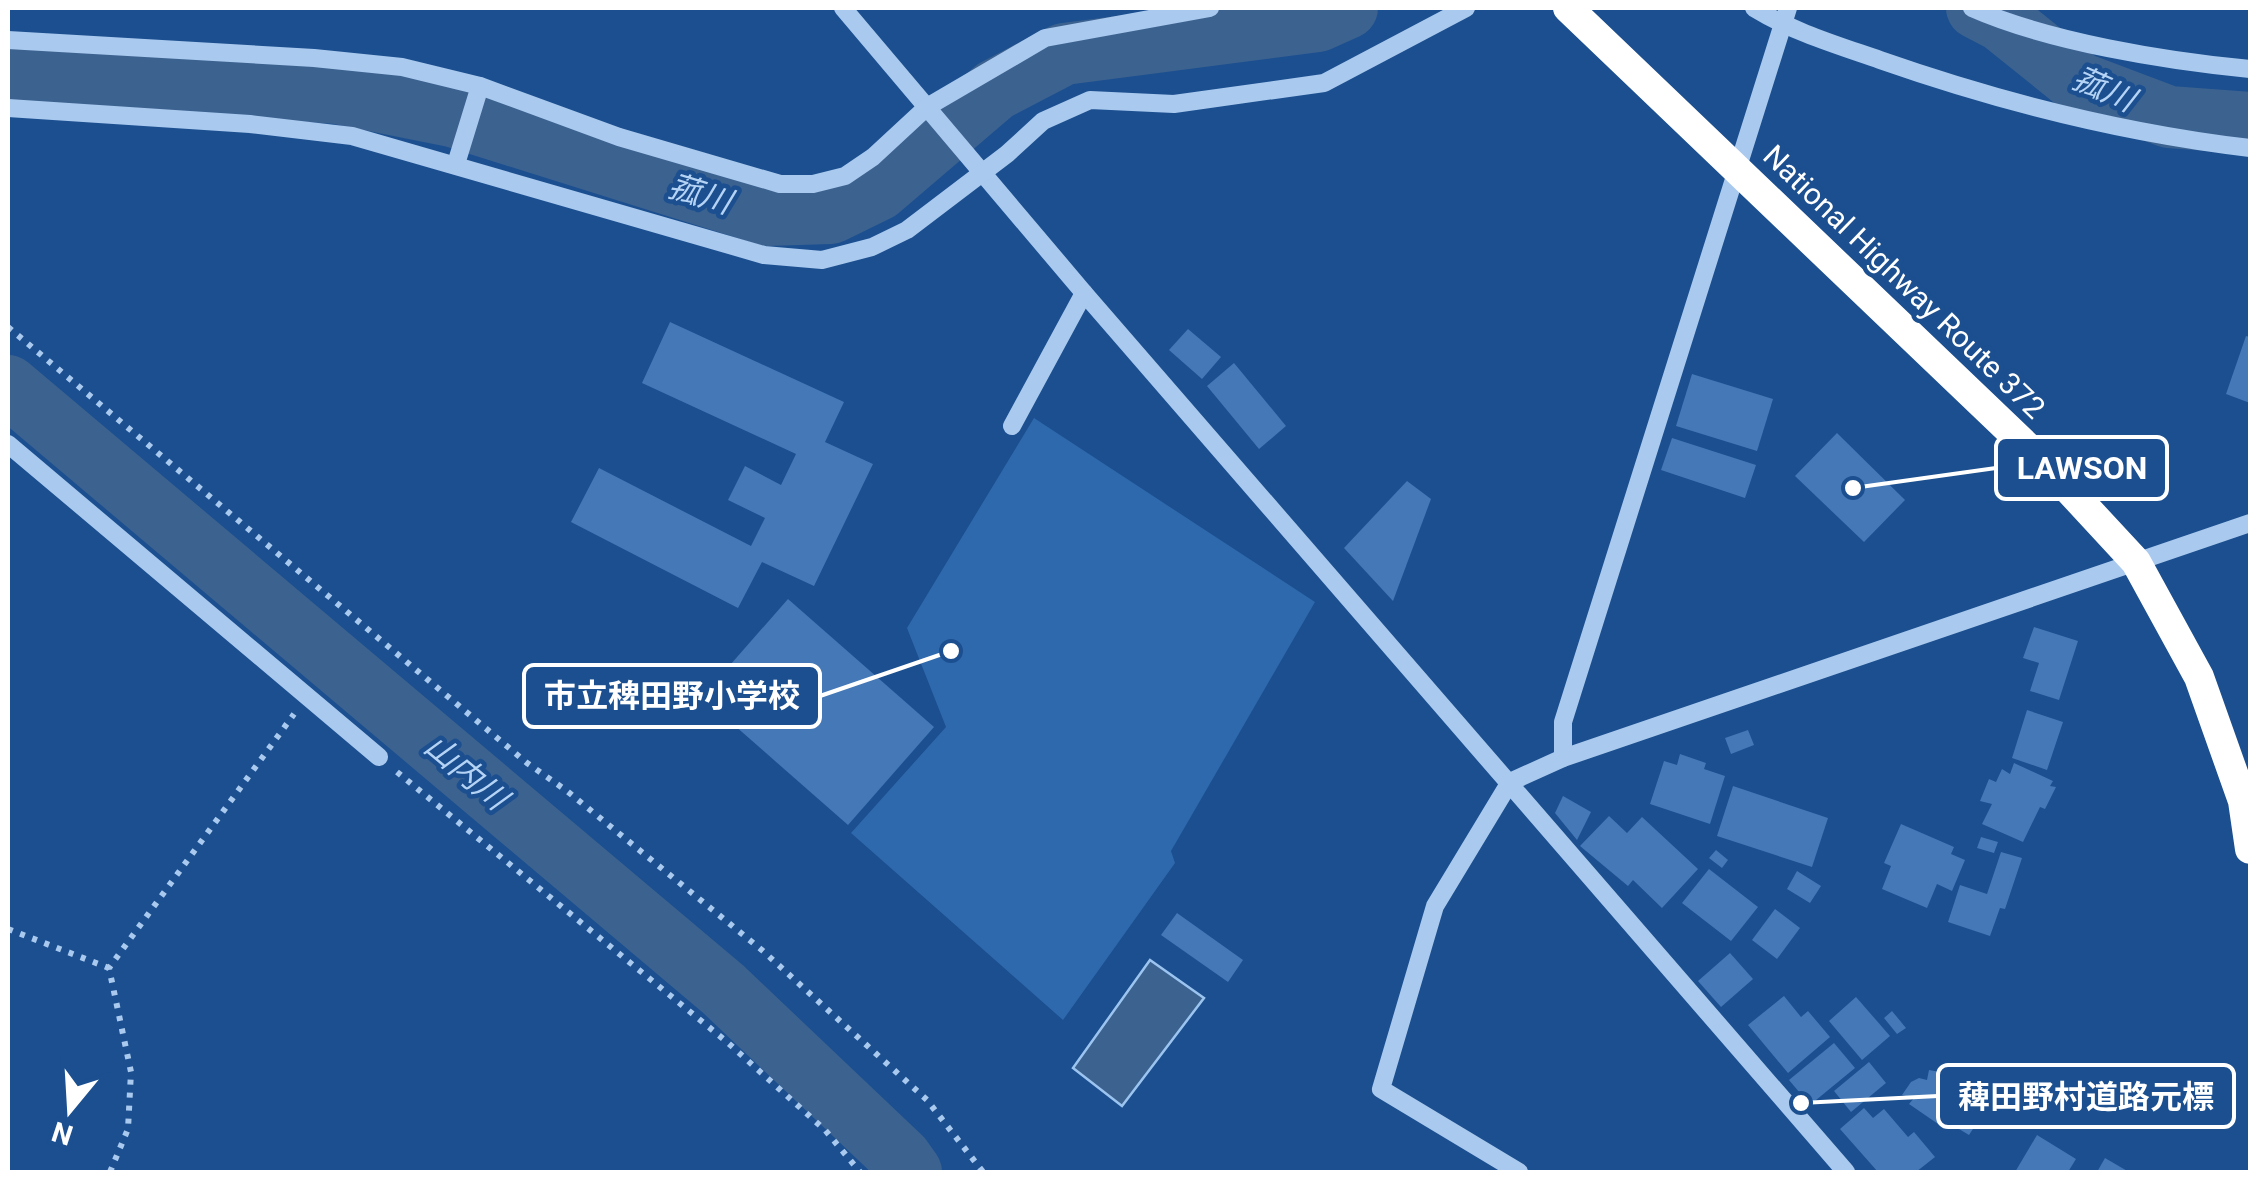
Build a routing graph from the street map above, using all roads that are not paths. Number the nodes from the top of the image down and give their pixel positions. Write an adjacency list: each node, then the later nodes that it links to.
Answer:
1 (843, 8): 12 (street)
2 (1210, 8): 12 (street)
3 (1466, 8): 15 (street)
4 (1568, 8): 16 (highway, National Highway Route 372)
5 (1754, 8): 7 (street)
6 (1972, 8): 9 (street)
7 (1785, 17): 13 (street); 16 (street)
8 (8, 40): 10 (street)
9 (2250, 69)
10 (480, 86): 12 (street); 14 (street)
11 (8, 108): 14 (street)
12 (929, 110): 15 (street)
13 (2250, 148)
14 (456, 164): 15 (street)
15 (975, 165): 17 (street)
16 (1736, 171): 21 (highway, National Highway Route 372); 23 (street)
17 (1084, 293): 18 (street); 24 (street)
18 (1012, 426)
19 (8, 444): 22 (street)
20 (2250, 523): 21 (street)
21 (2136, 562): 23 (street); 25 (highway, National Highway Route 372)
22 (378, 757)
23 (1563, 758): 24 (street)
24 (1510, 782): 26 (street); 27 (street)
25 (2250, 848)
26 (1519, 1172)
27 (1846, 1172)

